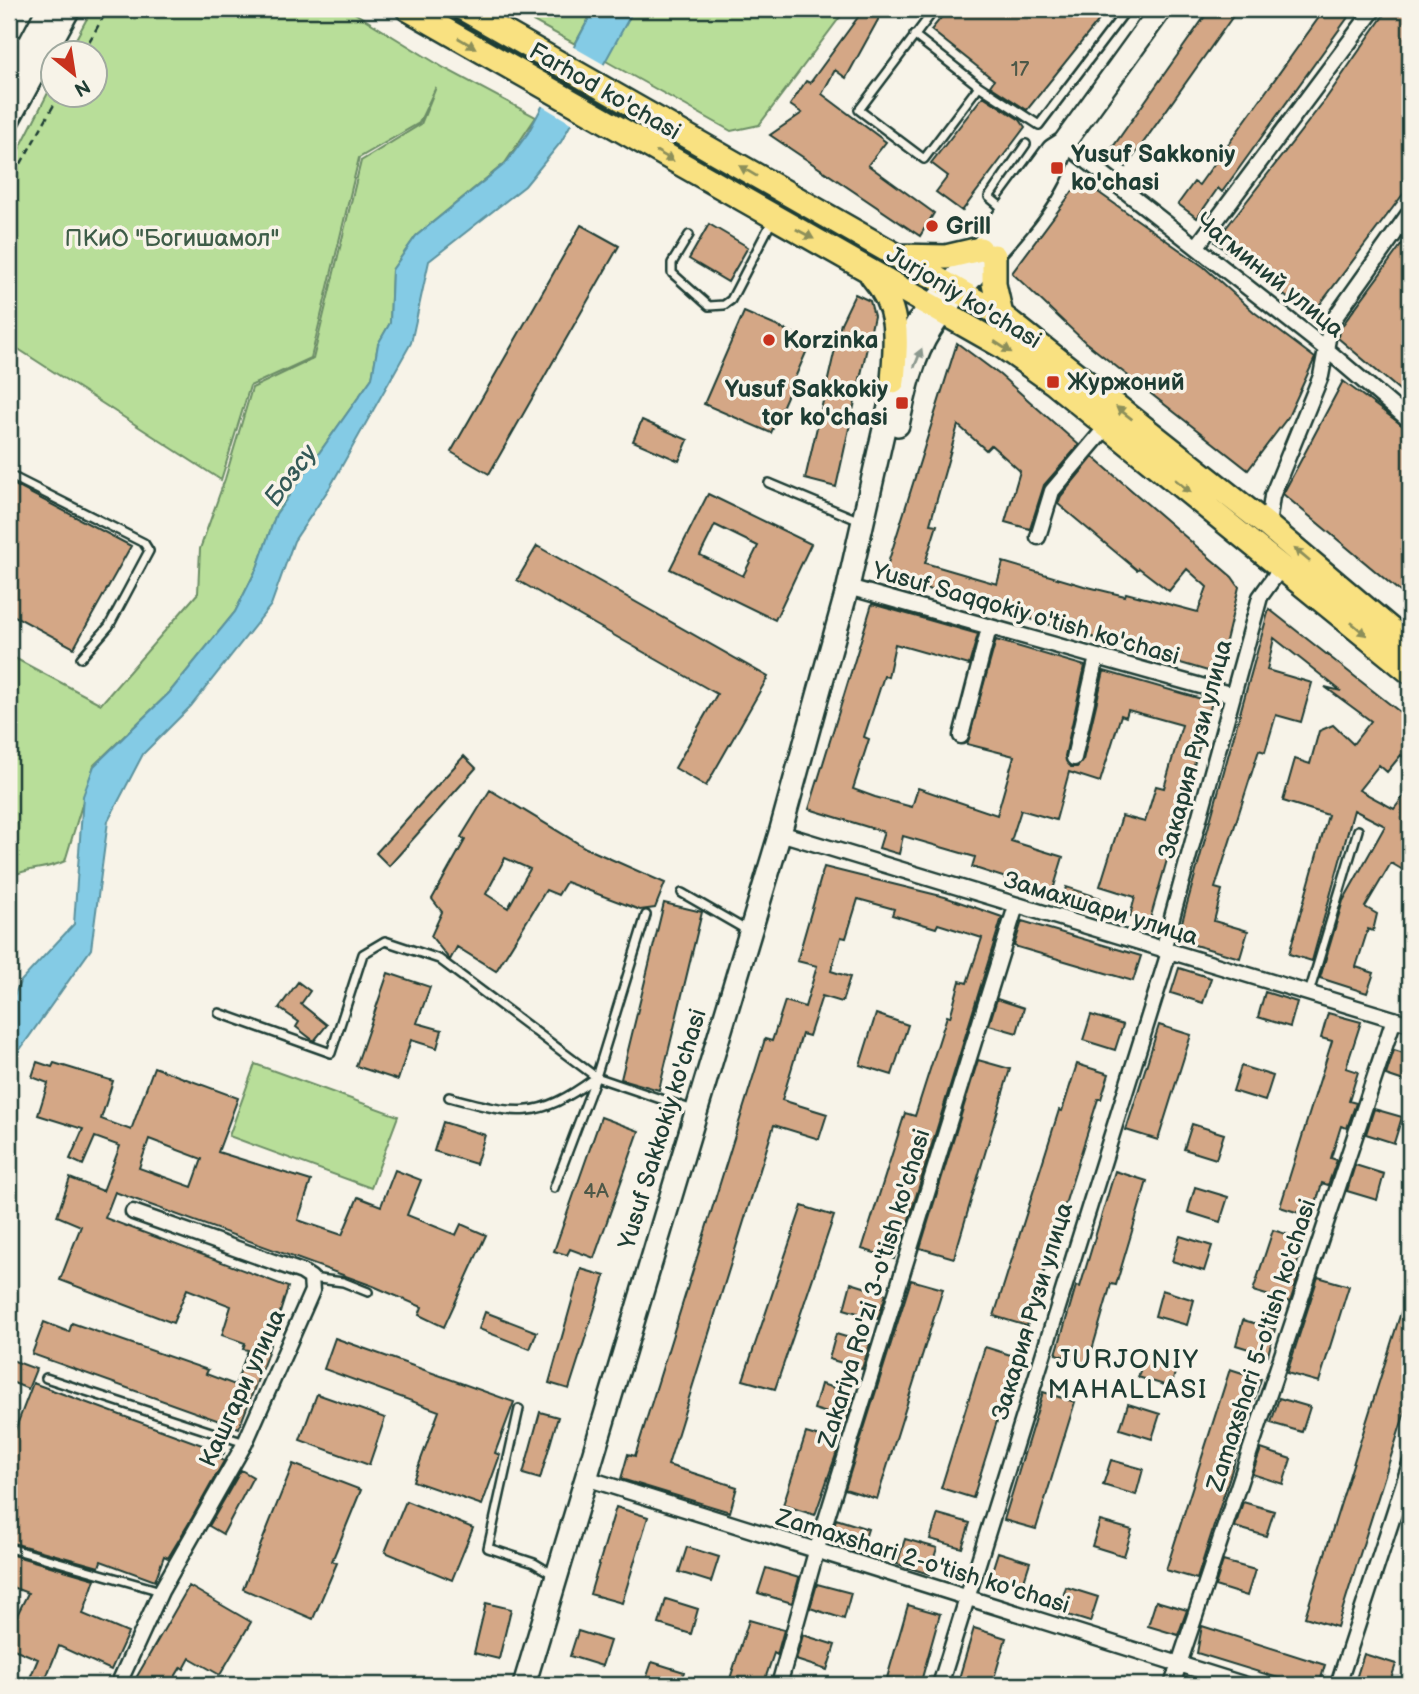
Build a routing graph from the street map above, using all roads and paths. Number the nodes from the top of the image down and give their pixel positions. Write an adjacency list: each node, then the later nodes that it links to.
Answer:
1 (19, 9): 11 (path)
2 (48, 9): 15 (main road)
3 (69, 9): 19 (main road)
4 (108, 9): 14 (path)
5 (408, 9): 22 (main road, Farhod ko'chasi, one-way to 22)
6 (464, 9): 30 (main road, Farhod ko'chasi, one-way to 6)
7 (935, 9): 12 (lane)
8 (1127, 9): 17 (lane)
9 (1161, 9): 20 (main road, Yusuf Sakkokiy ko'chasi)
10 (1374, 9): 28 (street)
11 (9, 28)
12 (914, 35): 17 (lane); 17 (lane)
13 (9, 36): 15 (lane)
14 (91, 38)
15 (29, 47): 16 (main road)
16 (9, 83)
17 (979, 86)
18 (52, 108): 23 (path)
19 (9, 119)
20 (1064, 143): 24 (main road, Yusuf Sakkokiy ko'chasi); 28 (street, Чагминий улица); 29 (main road, Yusuf Sakkokiy ko'chasi)
21 (1026, 144): 24 (lane)
22 (702, 177): 26 (main road, Jurjoniy ko'chasi)
23 (9, 185)
24 (1006, 212): 29 (main road, Yusuf Sakkokiy ko'chasi)
25 (1409, 217): 35 (street)
26 (775, 218): 27 (lane); 31 (main road, Jurjoniy ko'chasi, one-way to 31)
27 (689, 234)
28 (1197, 246): 35 (street, Чагминий улица)
29 (987, 253): 30 (main road); 32 (main road, Yusuf Sakkokiy ko'chasi); 34 (main road)
30 (892, 256): 32 (main road, Jurjoniy ko'chasi)
31 (865, 268): 33 (main road, Jurjoniy ko'chasi); 36 (main road)
32 (954, 290): 33 (main road, Yusuf Sakkokiy ko'chasi); 34 (main road, Jurjoniy ko'chasi)
33 (938, 309): 36 (main road, Yusuf Sakkokiy ko'chasi); 38 (main road, Jurjoniy ko'chasi, one-way to 38); 45 (main road, Yusuf Sakkokiy ko'chasi, one-way to 33)
34 (1001, 315): 42 (main road, Jurjoniy ko'chasi, one-way to 34)
35 (1326, 349): 37 (street, Чагминий улица); 42 (street)
36 (893, 381): 41 (main road, Yusuf Sakkokiy ko'chasi)
37 (1410, 421)
38 (1108, 425): 43 (street); 44 (main road, Jurjoniy ko'chasi, one-way to 44)
39 (9, 475): 49 (lane)
40 (769, 483): 41 (lane)
41 (864, 522): 45 (main road, Yusuf Sakkokiy ko'chasi)
42 (1268, 526): 47 (main road, Jurjoniy ko'chasi, one-way to 42)
43 (1038, 537)
44 (1283, 565): 50 (main road, Jurjoniy ko'chasi, one-way to 50); 51 (street, Закария Рузи улица)
45 (848, 587): 46 (street, Yusuf Saqqokiy o'tish ko'chasi); 55 (main road, Yusuf Sakkokiy ko'chasi)
46 (989, 628): 48 (street, Yusuf Saqqokiy o'tish ko'chasi); 52 (street)
47 (1410, 646)
48 (1097, 657): 51 (street, Yusuf Saqqokiy o'tish ko'chasi); 53 (street)
49 (81, 658)
50 (1410, 672)
51 (1233, 695): 60 (street, Закария Рузи улица)
52 (961, 736)
53 (1074, 758)
54 (1358, 830): 61 (lane)
55 (780, 833): 57 (street, Замахшари улица); 59 (main road, Yusuf Sakkokiy ko'chasi)
56 (682, 893): 59 (lane)
57 (1016, 906): 60 (street, Замахшари улица); 77 (street, Zakariya Ro'zi 3-o'tish ko'chasi)
58 (646, 915): 64 (lane)
59 (749, 931): 66 (main road, Yusuf Sakkokiy ko'chasi)
60 (1166, 951): 61 (street, Замахшари улица); 80 (street, Закария Рузи улица)
61 (1309, 993): 63 (street, Замахшари улица)
62 (219, 1013): 64 (lane)
63 (1405, 1021): 81 (street, Zamaxshari 5-o'tish ko'chasi)
64 (596, 1077): 65 (lane); 66 (lane); 67 (lane)
65 (449, 1097)
66 (694, 1111): 75 (main road, Yusuf Sakkokiy ko'chasi)
67 (554, 1188)
68 (132, 1212): 69 (street)
69 (311, 1278): 70 (lane); 73 (street, Кашгари улица)
70 (368, 1292)
71 (46, 1378): 73 (lane)
72 (519, 1409): 78 (lane)
73 (245, 1443): 79 (street, Кашгари улица)
74 (1410, 1464): 88 (street)
75 (586, 1478): 77 (street, Zamaxshari 2-o'tish ko'chasi); 78 (main road, Yusuf Sakkokiy ko'chasi)
76 (9, 1548): 79 (lane)
77 (816, 1552): 80 (street, Zamaxshari 2-o'tish ko'chasi); 84 (street, Zakariya Ro'zi 3-o'tish ko'chasi)
78 (558, 1577): 83 (main road, Yusuf Sakkokiy ko'chasi)
79 (161, 1591): 82 (street, Кашгари улица)
80 (966, 1598): 81 (street, Zamaxshari 2-o'tish ko'chasi); 85 (street, Закария Рузи улица)
81 (1178, 1664): 86 (street, Zamaxshari 5-o'tish ko'chasi); 87 (street, Zamaxshari 2-o'tish ko'chasi)
82 (117, 1685)
83 (524, 1685)
84 (779, 1685)
85 (940, 1685)
86 (1172, 1685)
87 (1247, 1685)
88 (1338, 1685)

